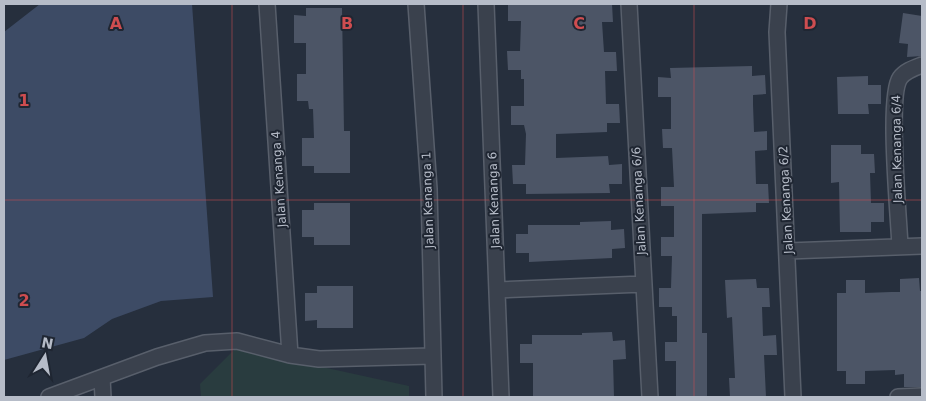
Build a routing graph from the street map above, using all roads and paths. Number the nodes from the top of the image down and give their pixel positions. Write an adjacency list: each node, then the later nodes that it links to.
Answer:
1 (267, 4): 12 (street, Jalan Kenanga 4)
2 (416, 4): 13 (street, Jalan Kenanga 1)
3 (486, 4): 11 (street, Jalan Kenanga 6)
4 (629, 4): 10 (street, Jalan Kenanga 6/6)
5 (779, 4): 9 (street, Jalan Kenanga 6/2)
6 (922, 65): 8 (street, Jalan Kenanga 6/4)
7 (922, 246): 8 (street)
8 (900, 247): 9 (street)
9 (788, 251): 21 (street, Jalan Kenanga 6/2)
10 (643, 284): 11 (street); 20 (street, Jalan Kenanga 6/6)
11 (497, 290): 19 (street, Jalan Kenanga 6)
12 (290, 355): 13 (street); 14 (street)
13 (432, 356): 18 (street, Jalan Kenanga 1)
14 (102, 378): 16 (street); 17 (street)
15 (922, 396): 22 (street)
16 (49, 397)
17 (103, 397)
18 (434, 397)
19 (501, 397)
20 (650, 397)
21 (794, 397)
22 (898, 397)

